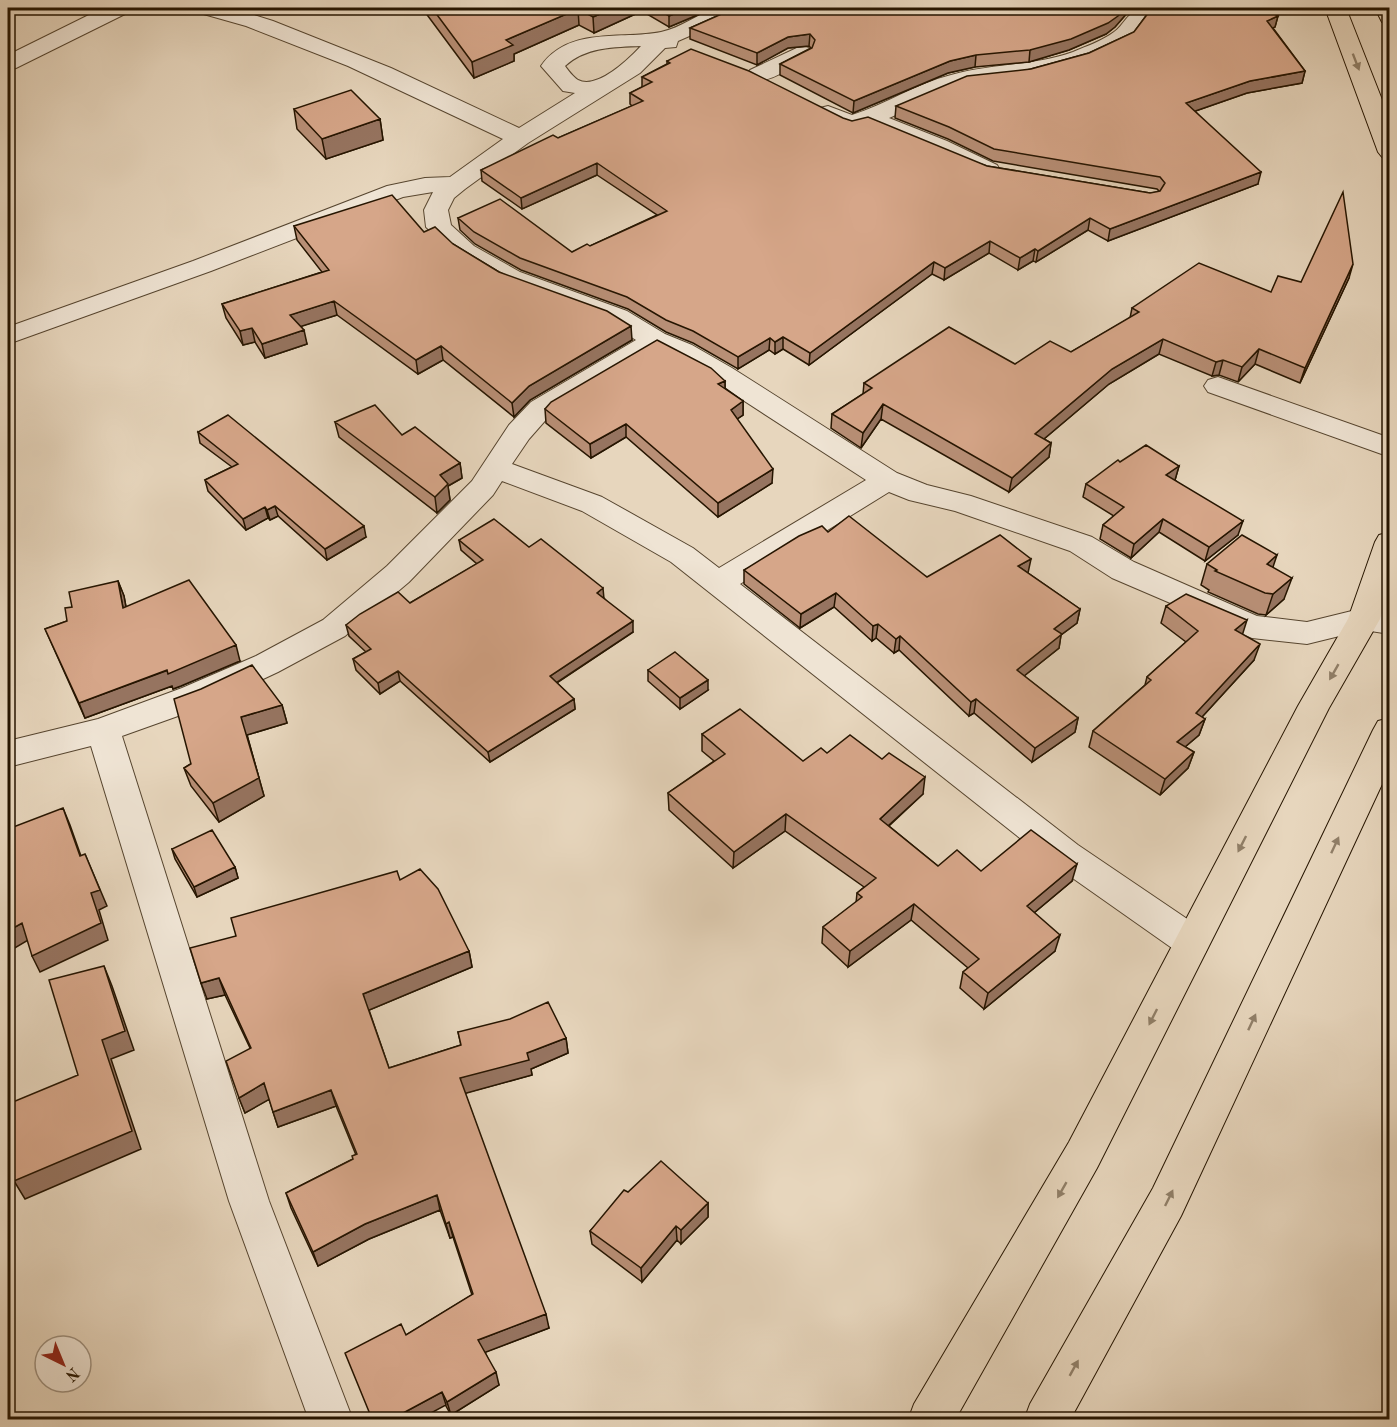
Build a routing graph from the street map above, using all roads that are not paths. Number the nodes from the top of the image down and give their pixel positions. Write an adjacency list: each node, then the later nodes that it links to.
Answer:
1 (119, 8): 11 (street)
2 (207, 8): 16 (street)
3 (734, 8): 8 (street)
4 (1335, 8): 17 (main road, one-way to 17)
5 (1384, 8): 6 (main road)
6 (1389, 17)
7 (1138, 18): 15 (street)
8 (661, 39): 9 (street); 13 (street); 13 (street)
9 (694, 51)
10 (801, 53): 12 (street)
11 (8, 63)
12 (779, 87)
13 (599, 90): 16 (street)
14 (810, 103): 15 (street)
15 (869, 118): 18 (street)
16 (520, 138): 19 (street)
17 (1389, 152)
18 (1005, 173)
19 (456, 184): 20 (street); 21 (street)
20 (8, 336)
21 (655, 340): 24 (street); 25 (street)
22 (1218, 386): 23 (street)
23 (1389, 448)
24 (495, 468): 27 (street); 29 (street)
25 (887, 480): 27 (street); 28 (street)
26 (1389, 542): 28 (main road)
27 (718, 583): 32 (street)
28 (1377, 621): 32 (main road, one-way to 32)
29 (103, 730): 31 (street); 33 (street)
30 (1389, 730): 35 (main road, one-way to 30)
31 (8, 754)
32 (1192, 942): 34 (main road, one-way to 34)
33 (331, 1419)
34 (930, 1419)
35 (1046, 1419)

